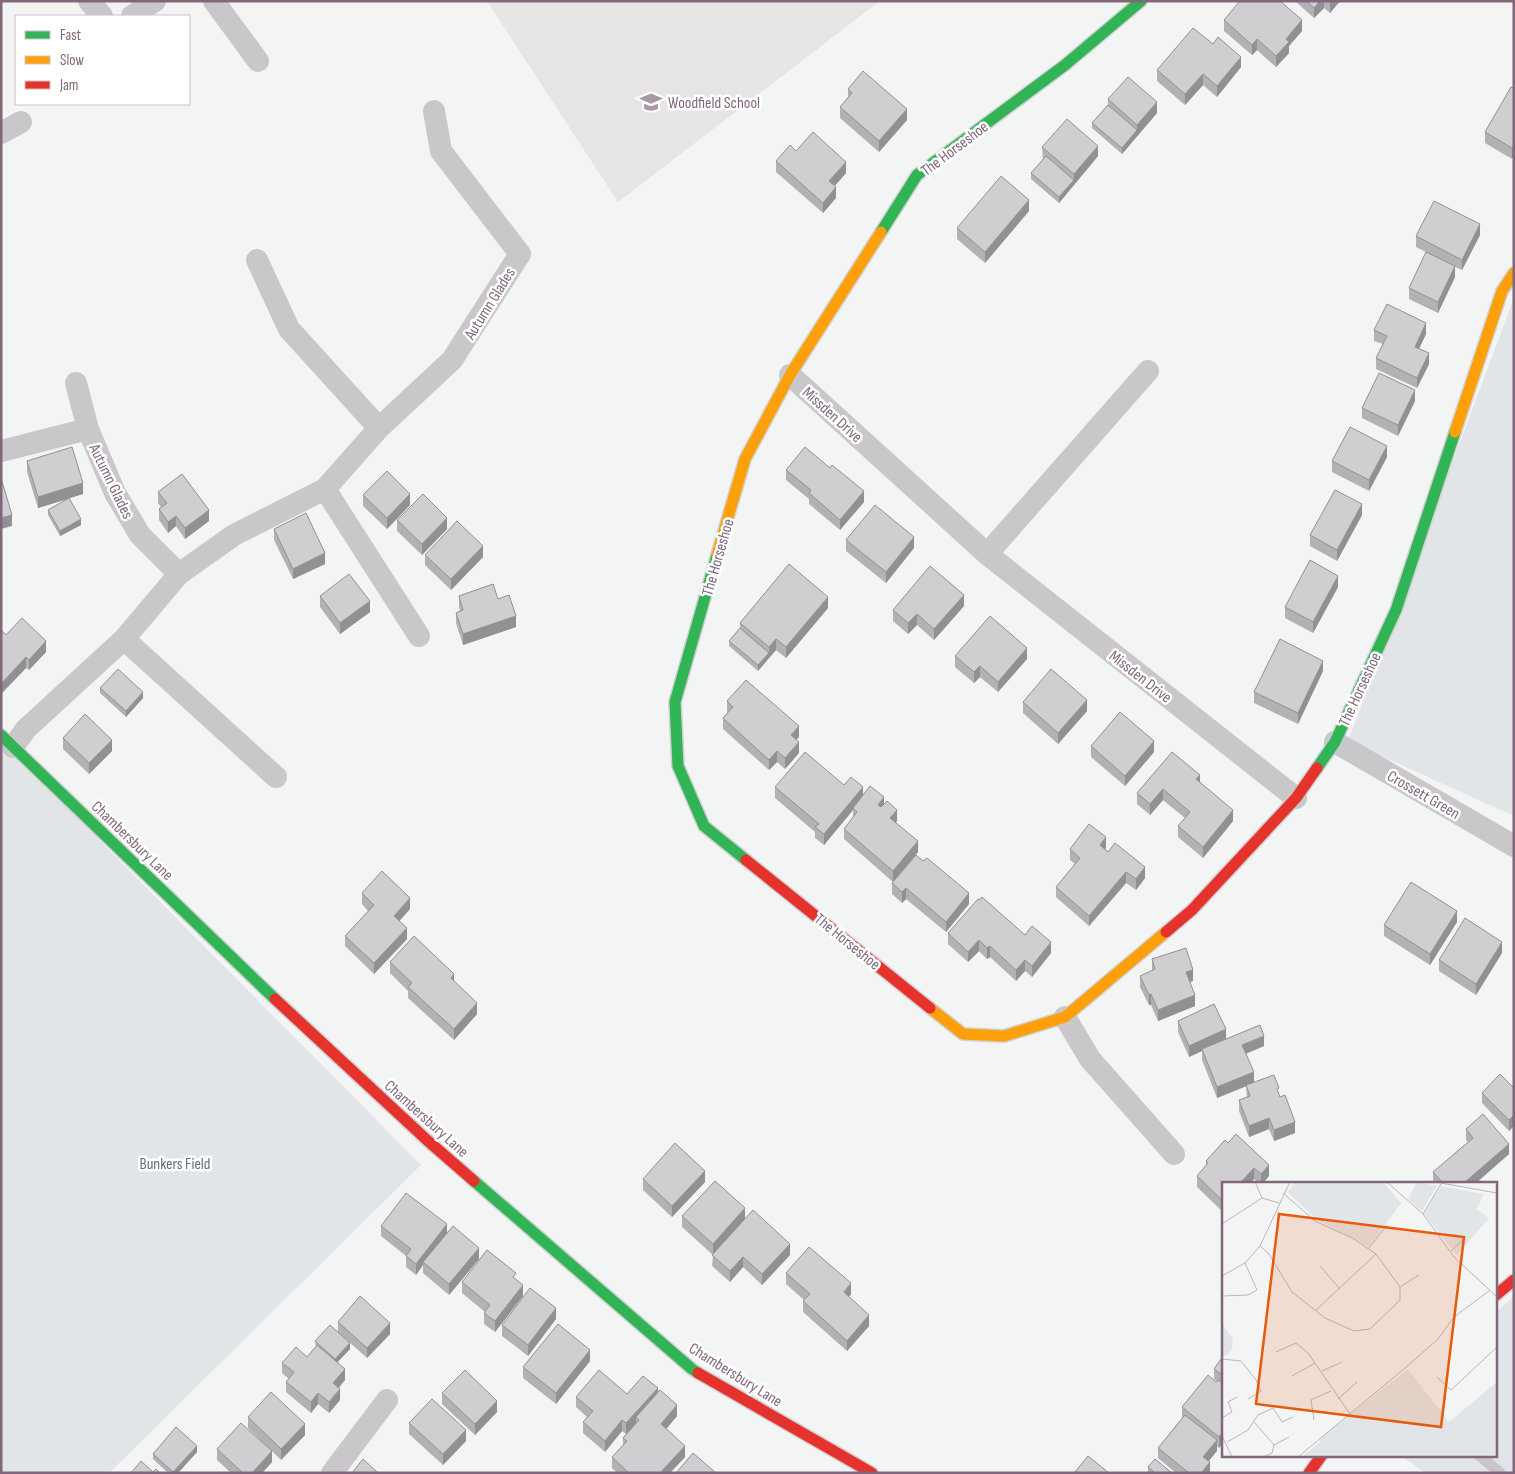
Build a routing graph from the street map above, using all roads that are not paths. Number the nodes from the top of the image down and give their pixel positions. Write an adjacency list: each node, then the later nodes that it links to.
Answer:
1 (89, 1): 5 (street)
2 (155, 1): 6 (street)
3 (214, 1): 7 (street)
4 (1141, 1): 14 (street, The Horseshoe)
5 (101, 15)
6 (134, 15)
7 (258, 61)
8 (434, 111): 16 (street, Autumn Glades)
9 (21, 122): 10 (street)
10 (1, 133)
11 (258, 260): 16 (street)
12 (1514, 272): 25 (street, The Horseshoe)
13 (1148, 371): 20 (street)
14 (790, 375): 20 (street, Missden Drive); 29 (street, The Horseshoe)
15 (76, 383): 17 (street)
16 (379, 428): 19 (street, Autumn Glades)
17 (88, 429): 18 (street, Autumn Glades); 21 (street, Autumn Glades)
18 (1, 451)
19 (325, 490): 21 (street, Autumn Glades); 22 (street)
20 (986, 554): 27 (street, Missden Drive)
21 (179, 574): 23 (street, Autumn Glades)
22 (419, 636)
23 (124, 639): 24 (street, Autumn Glades); 26 (street)
24 (7, 741): 37 (street, Chambersbury Lane)
25 (1335, 742): 27 (street, The Horseshoe); 28 (street, Crossett Green)
26 (276, 777)
27 (1296, 798): 29 (street, The Horseshoe)
28 (1514, 846)
29 (1065, 1017): 30 (street)
30 (1174, 1154)
31 (1514, 1280): 32 (street)
32 (1498, 1293)
33 (387, 1400): 36 (street)
34 (1321, 1456): 38 (street)
35 (1479, 1456): 39 (lane)
36 (332, 1473)
37 (872, 1473)
38 (1309, 1473)
39 (1500, 1473)

